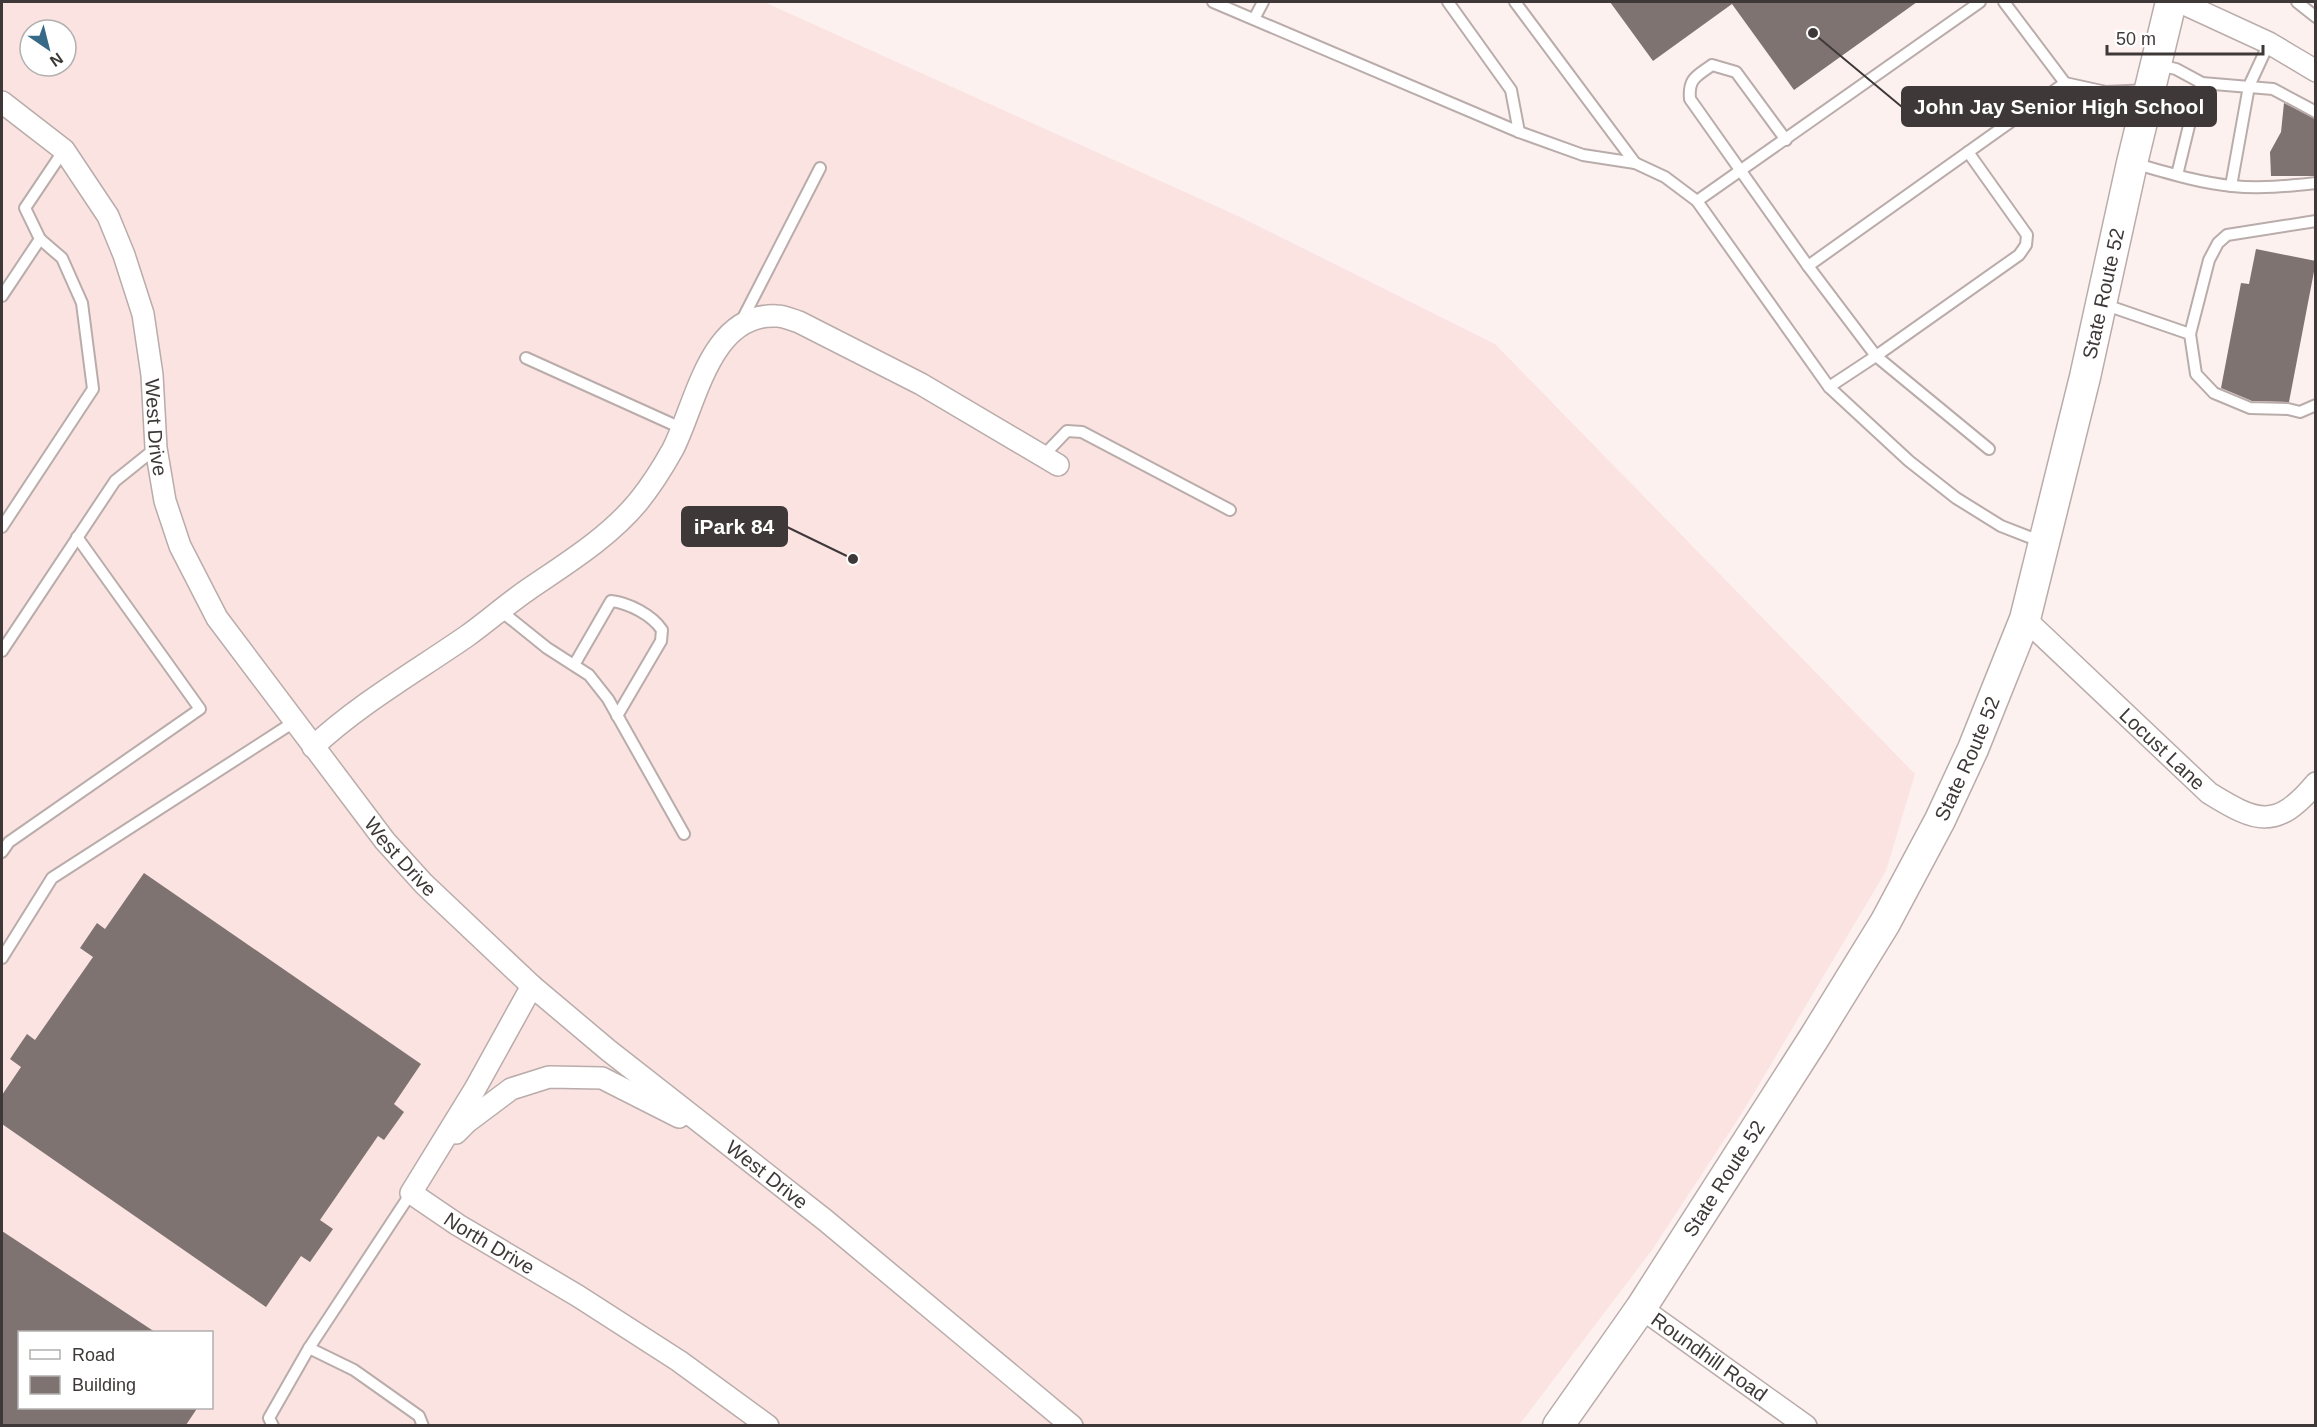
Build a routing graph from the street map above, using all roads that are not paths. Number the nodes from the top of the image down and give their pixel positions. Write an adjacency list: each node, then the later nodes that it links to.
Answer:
1 (1213, 2): 11 (lane)
2 (1263, 2): 11 (lane)
3 (1448, 2): 21 (lane)
4 (1515, 2): 26 (lane)
5 (1980, 2): 22 (lane)
6 (2004, 2): 15 (lane)
7 (2171, 2): 14 (main road, State Route 52)
8 (2180, 2): 12 (street)
9 (2297, 2): 10 (lane)
10 (2316, 17)
11 (1254, 19): 21 (lane)
12 (2269, 43): 13 (street); 17 (lane)
13 (2316, 71)
14 (2153, 77): 15 (lane); 16 (lane); 18 (lane); 25 (main road, State Route 52)
15 (2065, 83): 24 (lane)
16 (2202, 83): 17 (lane); 18 (lane)
17 (2249, 86): 20 (lane); 31 (lane)
18 (2195, 101): 29 (lane)
19 (2, 102): 23 (street, West Drive)
20 (2316, 112)
21 (1519, 132): 26 (lane)
22 (1786, 140): 28 (lane); 28 (lane)
23 (64, 150): 34 (lane); 45 (street, West Drive)
24 (1968, 152): 35 (lane); 40 (lane)
25 (2132, 162): 29 (lane); 37 (main road, State Route 52)
26 (1635, 163): 32 (lane)
27 (820, 168): 38 (lane)
28 (1742, 171): 32 (lane); 35 (lane)
29 (2177, 175): 31 (lane)
30 (2316, 183): 31 (lane)
31 (2231, 186)
32 (1697, 201): 42 (lane)
33 (2316, 221): 39 (lane)
34 (40, 239): 36 (lane); 49 (lane)
35 (1808, 266): 40 (lane)
36 (2, 296)
37 (2100, 303): 39 (lane); 51 (main road, State Route 52)
38 (740, 325): 44 (street); 47 (street)
39 (2190, 334): 43 (lane)
40 (1876, 356): 42 (lane); 46 (lane)
41 (526, 358): 44 (lane)
42 (1829, 387): 51 (lane)
43 (2316, 405)
44 (681, 428): 52 (street)
45 (156, 448): 50 (lane); 57 (street, West Drive)
46 (1989, 449)
47 (1051, 460): 48 (lane)
48 (1230, 510)
49 (2, 527)
50 (78, 537): 54 (lane); 61 (lane)
51 (2043, 543): 53 (main road, State Route 52)
52 (501, 611): 55 (lane); 58 (street)
53 (2025, 619): 59 (street, Locust Lane); 67 (main road, State Route 52)
54 (2, 651)
55 (574, 665): 56 (lane); 56 (lane)
56 (617, 716): 60 (lane)
57 (294, 722): 58 (street, West Drive); 62 (lane)
58 (313, 747): 63 (street, West Drive)
59 (2316, 783)
60 (684, 834)
61 (2, 852)
62 (2, 958)
63 (532, 986): 64 (street, West Drive); 65 (street)
64 (725, 1141): 65 (street); 72 (street, West Drive)
65 (430, 1160): 66 (street)
66 (411, 1193): 68 (lane); 71 (street, North Drive)
67 (1641, 1308): 73 (main road, State Route 52); 74 (street, Roundhill Road)
68 (309, 1348): 69 (lane); 70 (lane)
69 (273, 1425)
70 (423, 1425)
71 (768, 1425)
72 (1072, 1425)
73 (1558, 1425)
74 (1806, 1425)

